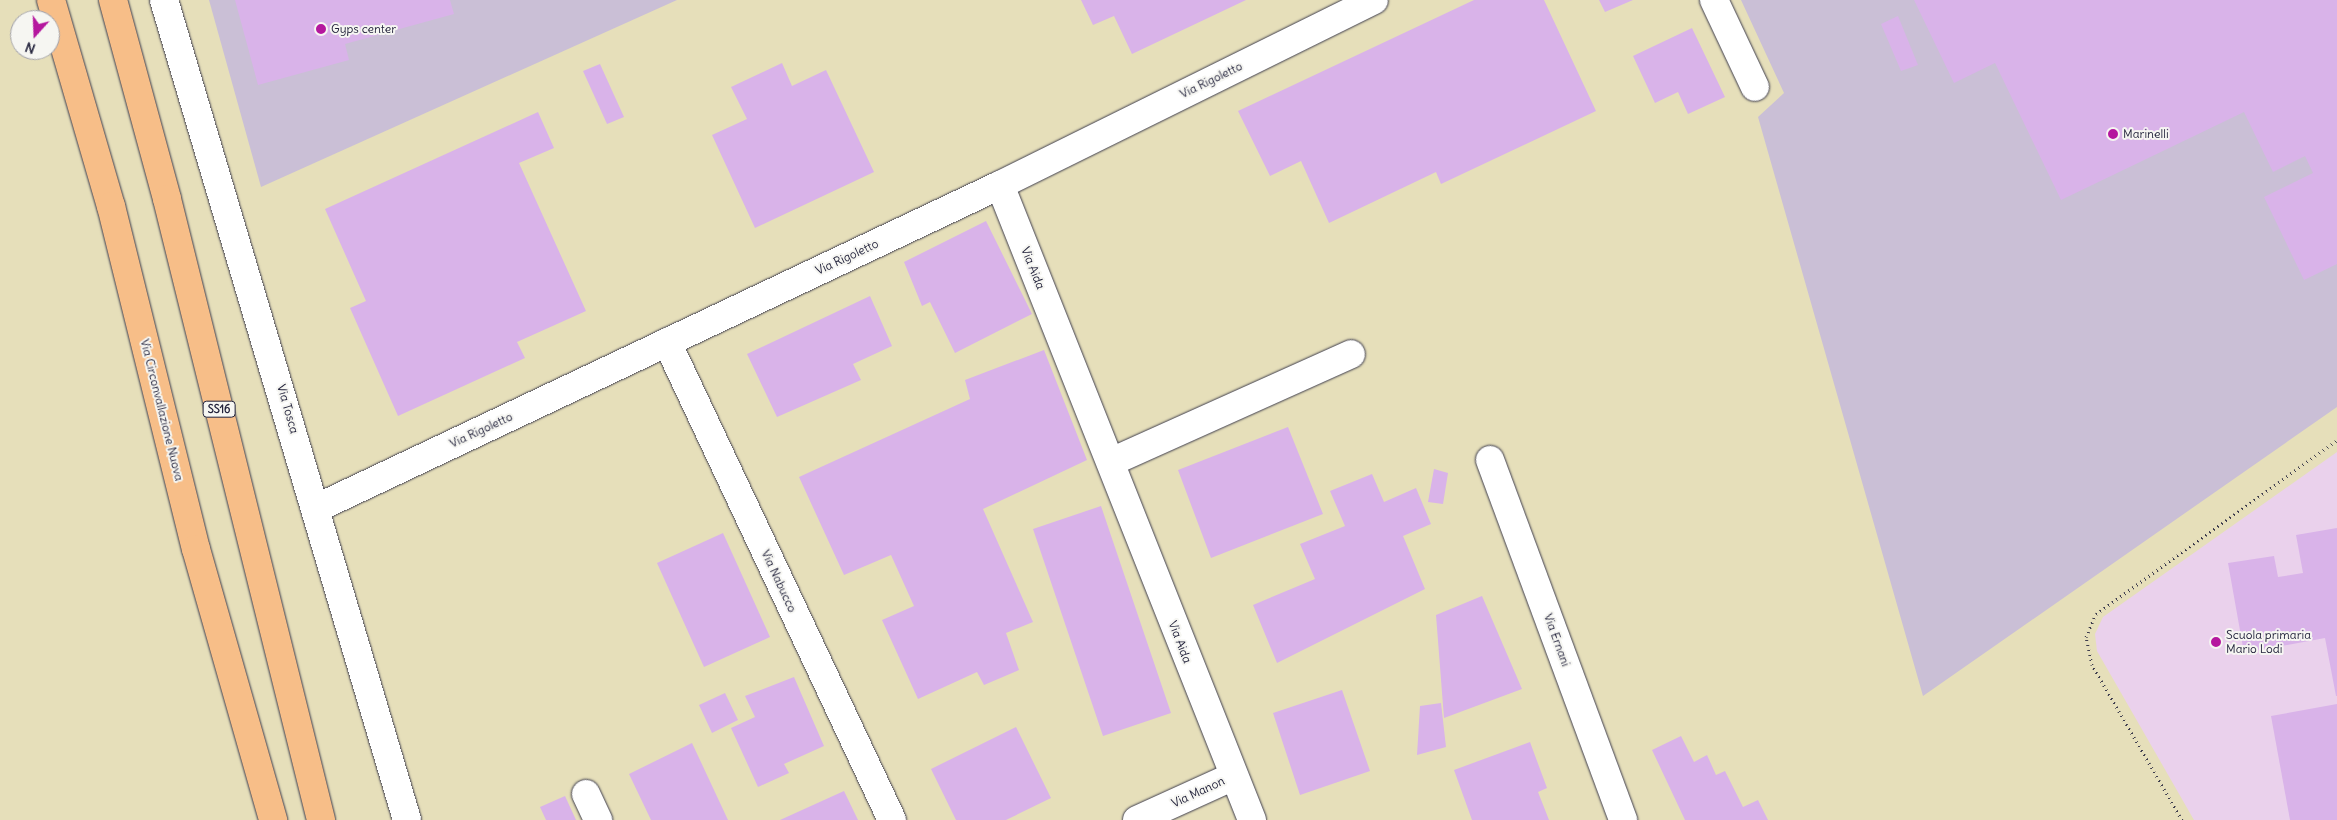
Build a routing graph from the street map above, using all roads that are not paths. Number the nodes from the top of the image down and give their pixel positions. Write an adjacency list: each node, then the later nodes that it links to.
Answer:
1 (51, 0): 15 (main road, Via Circonvallazione Nuova)
2 (113, 0): 16 (main road, SS16)
3 (164, 0): 12 (street, Via Tosca)
4 (1374, 0): 7 (street, Via Rigoletto)
5 (1714, 0): 6 (street)
6 (1755, 87)
7 (1000, 185): 8 (street, Via Rigoletto); 11 (street, Via Aida)
8 (667, 342): 12 (street, Via Rigoletto); 19 (street, Via Nabucco)
9 (1351, 354): 11 (street)
10 (1490, 460): 22 (street, Via Ernani)
11 (1111, 462): 13 (street, Via Aida)
12 (317, 508): 17 (street, Via Tosca)
13 (1232, 777): 20 (street, Via Manon); 21 (street, Via Aida)
14 (586, 794): 18 (street)
15 (273, 820)
16 (321, 820)
17 (407, 820)
18 (598, 820)
19 (892, 820)
20 (1137, 820)
21 (1252, 820)
22 (1623, 820)

